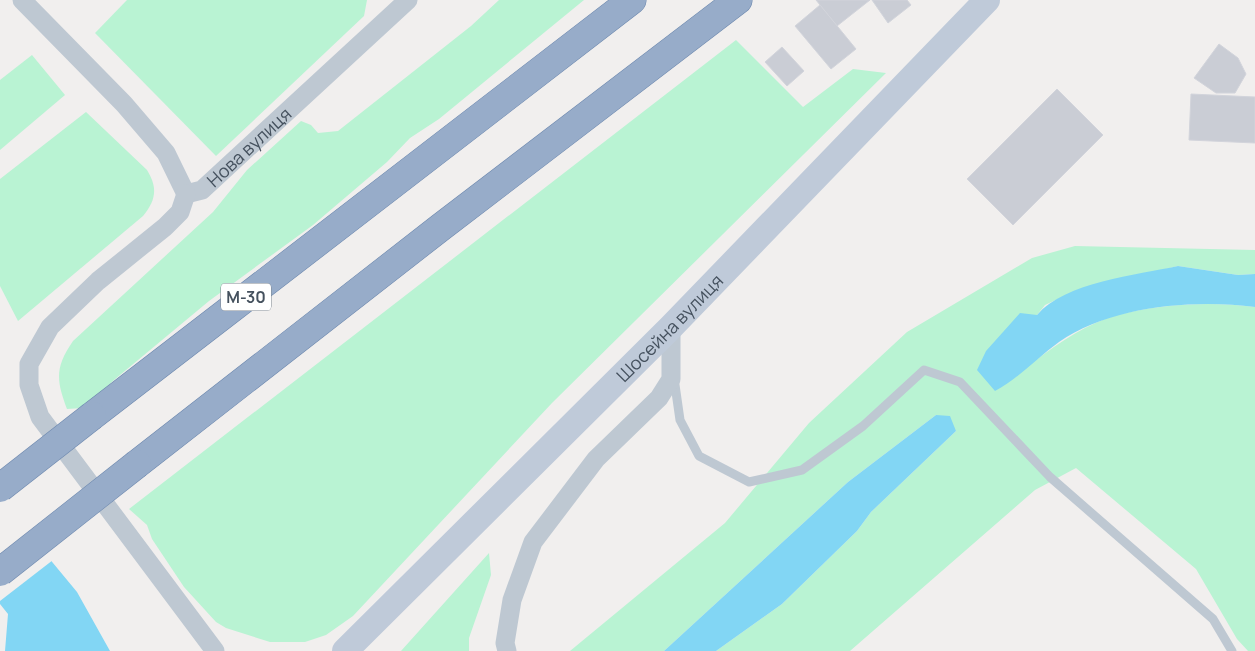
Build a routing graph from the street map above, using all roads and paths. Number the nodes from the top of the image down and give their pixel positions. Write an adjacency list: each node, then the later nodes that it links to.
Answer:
1 (22, 0): 6 (street, Нова вулиця)
2 (408, 0): 6 (street, Нова вулиця)
3 (632, 0): 9 (highway, М-30, bridge)
4 (738, 0): 10 (highway, bridge)
5 (977, 5): 7 (main road, Шосейна вулиця)
6 (186, 194): 11 (street)
7 (671, 327): 8 (street); 12 (main road, Шосейна вулиця)
8 (672, 363): 13 (street); 14 (lane)
9 (0, 488)
10 (0, 572)
11 (215, 651)
12 (345, 651)
13 (507, 651)
14 (1232, 651)

